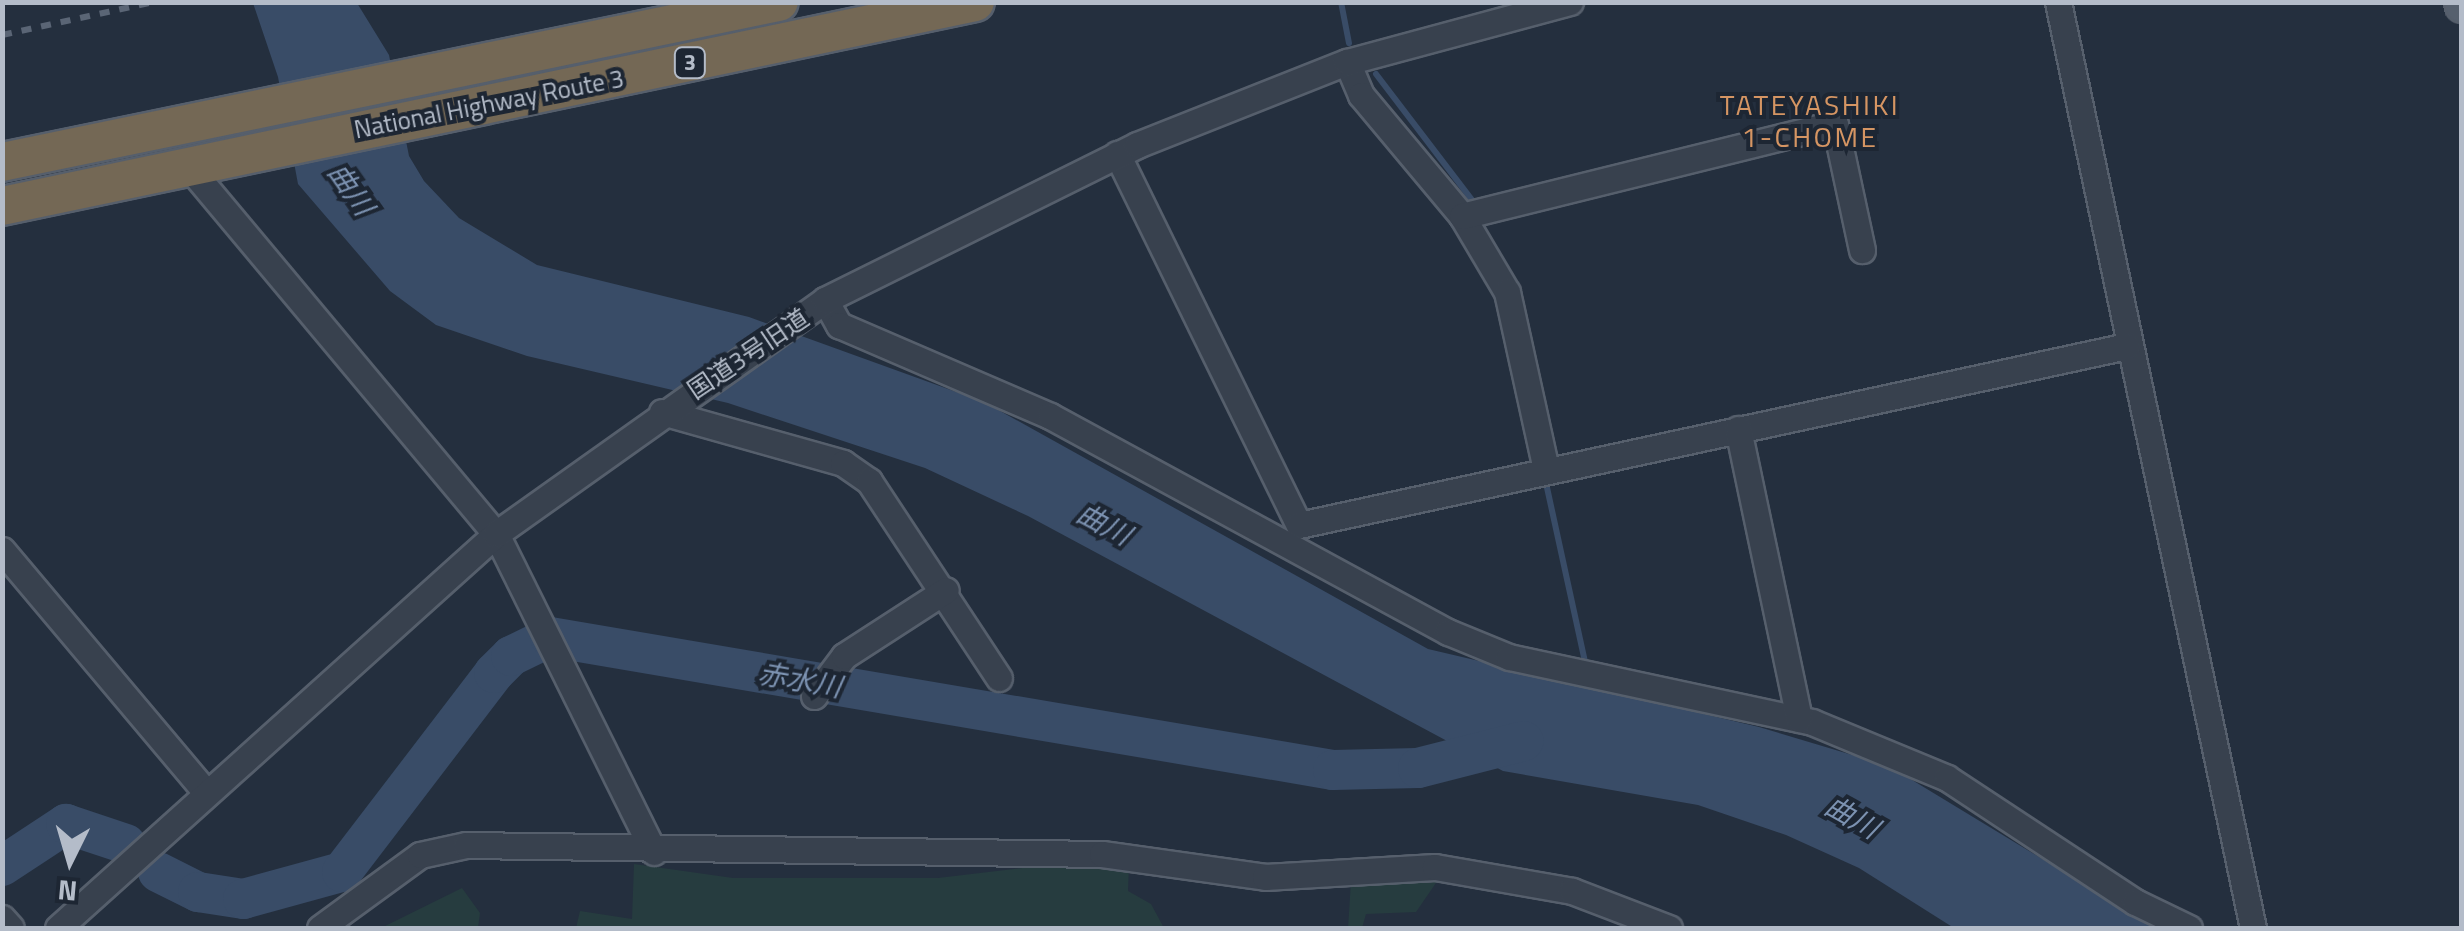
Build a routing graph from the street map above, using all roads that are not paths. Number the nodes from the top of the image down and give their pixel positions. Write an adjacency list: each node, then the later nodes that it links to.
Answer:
1 (779, 2): 7 (highway, National Highway Route 3 / 3)
2 (975, 2): 8 (highway, National Highway Route 3 / 3)
3 (1570, 2): 5 (street, 国道3号旧道)
4 (2058, 2): 13 (street)
5 (1347, 62): 6 (street, 国道3号旧道); 10 (street)
6 (1118, 154): 12 (street, 国道3号旧道); 16 (street)
7 (2, 162)
8 (188, 166): 9 (highway, National Highway Route 3 / 3); 17 (street)
9 (2, 206)
10 (1462, 216): 11 (street); 16 (street)
11 (1862, 250)
12 (825, 300): 14 (street, 国道3号旧道); 22 (street)
13 (2127, 346): 15 (street); 31 (street)
14 (662, 412): 17 (street, 国道3号旧道); 19 (street)
15 (1738, 429): 16 (street); 22 (street)
16 (1546, 470)
17 (496, 534): 23 (street, 国道3号旧道); 24 (street)
18 (2, 550): 23 (street)
19 (946, 590): 20 (street); 21 (street)
20 (999, 678)
21 (814, 696)
22 (1799, 719): 30 (street)
23 (205, 790): 27 (street, 国道3号旧道)
24 (654, 852): 28 (street); 29 (street)
25 (2, 918): 26 (street)
26 (11, 928)
27 (58, 928)
28 (320, 928)
29 (1670, 928)
30 (2189, 928)
31 (2253, 928)

